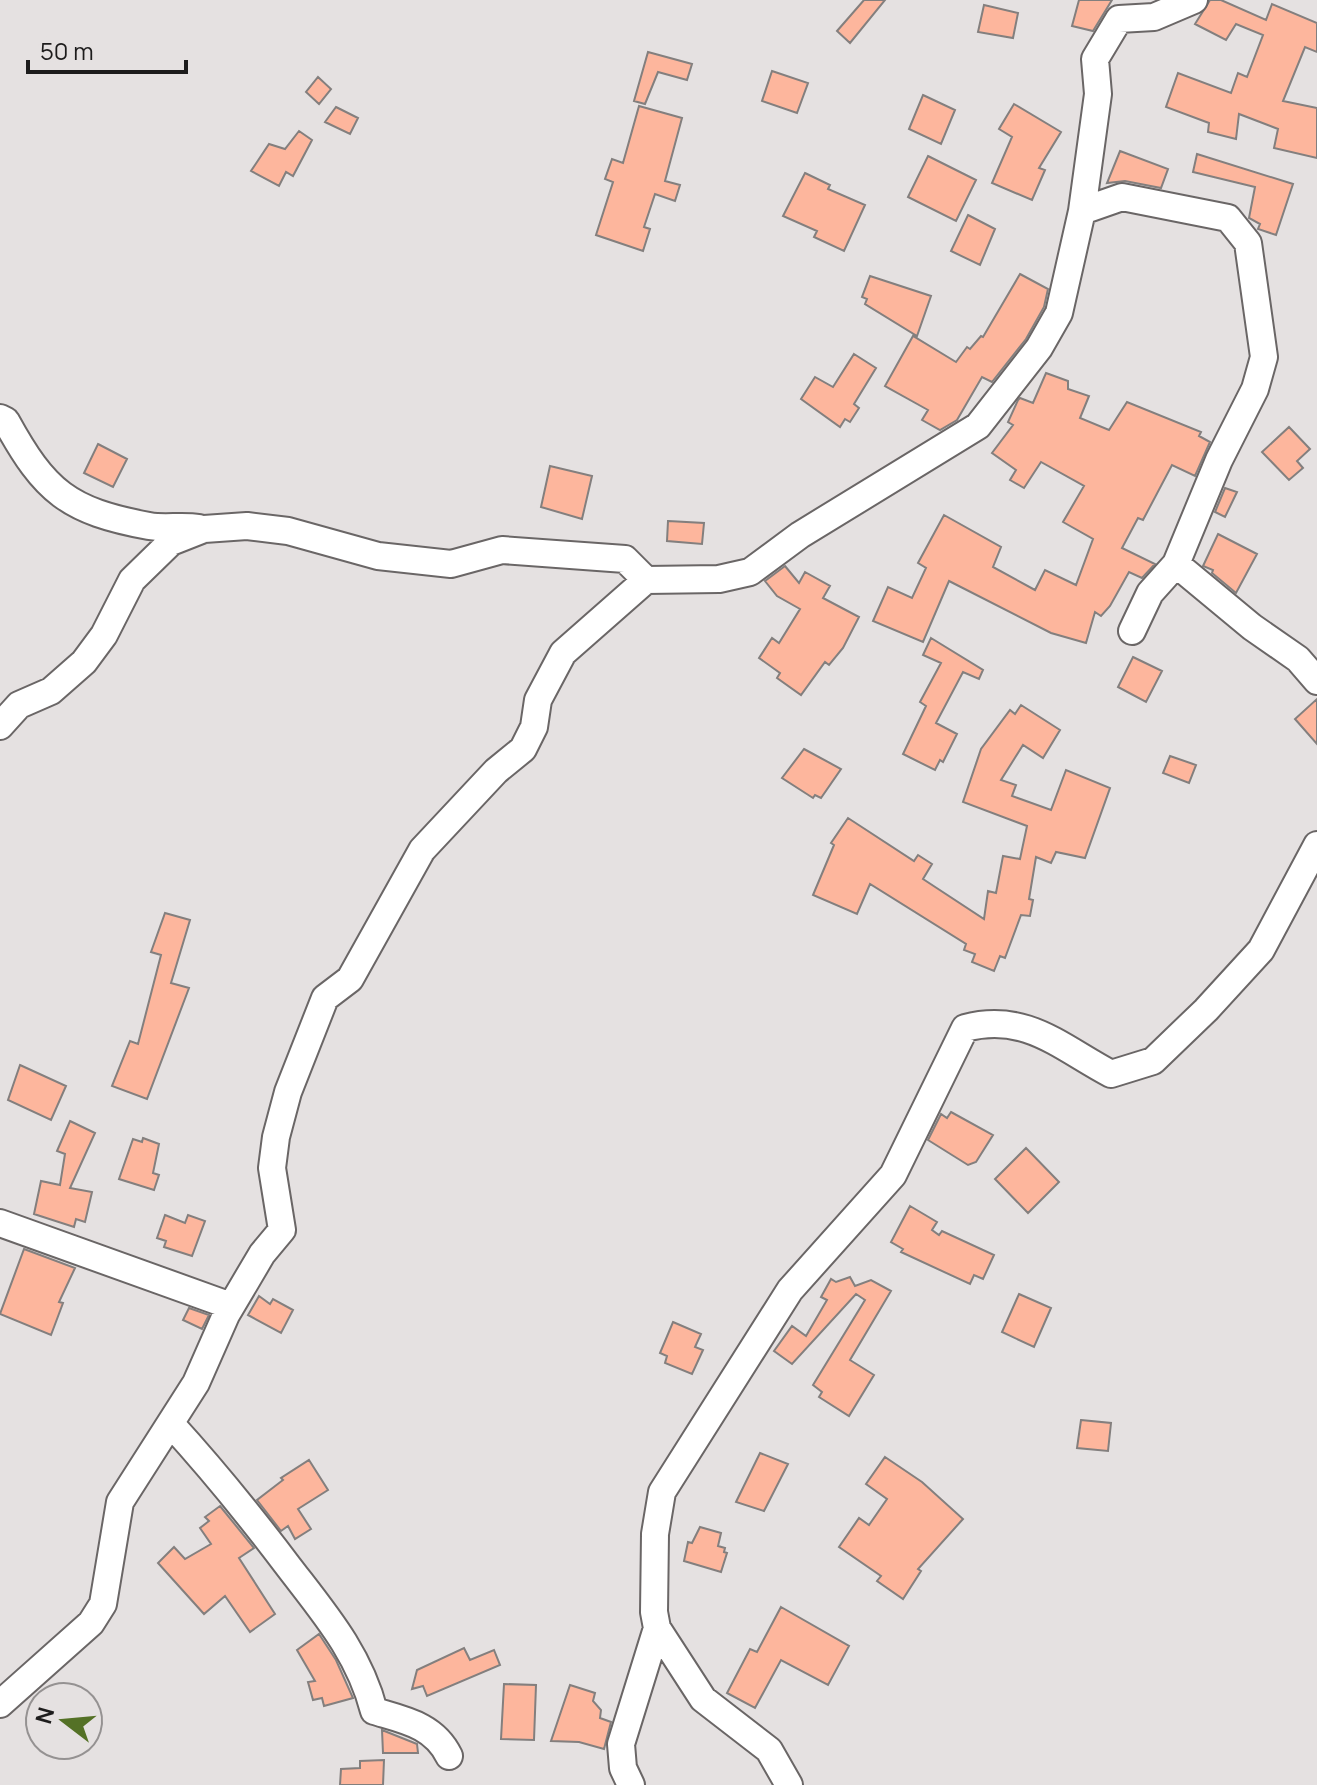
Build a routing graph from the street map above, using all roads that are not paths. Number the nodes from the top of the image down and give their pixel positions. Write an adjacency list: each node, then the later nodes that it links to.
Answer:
1 (1194, 0): 2 (street)
2 (1082, 211): 5 (street); 6 (street)
3 (0, 418): 4 (street)
4 (204, 529): 6 (street); 9 (street)
5 (1176, 564): 7 (street); 8 (street)
6 (646, 580): 12 (street)
7 (1132, 631)
8 (1317, 681)
9 (0, 726)
10 (1317, 845): 14 (street)
11 (0, 1223): 12 (street)
12 (231, 1306): 13 (street)
13 (171, 1424): 15 (street); 16 (street)
14 (657, 1628): 17 (street); 18 (street)
15 (0, 1704)
16 (449, 1756)
17 (631, 1785)
18 (789, 1785)

